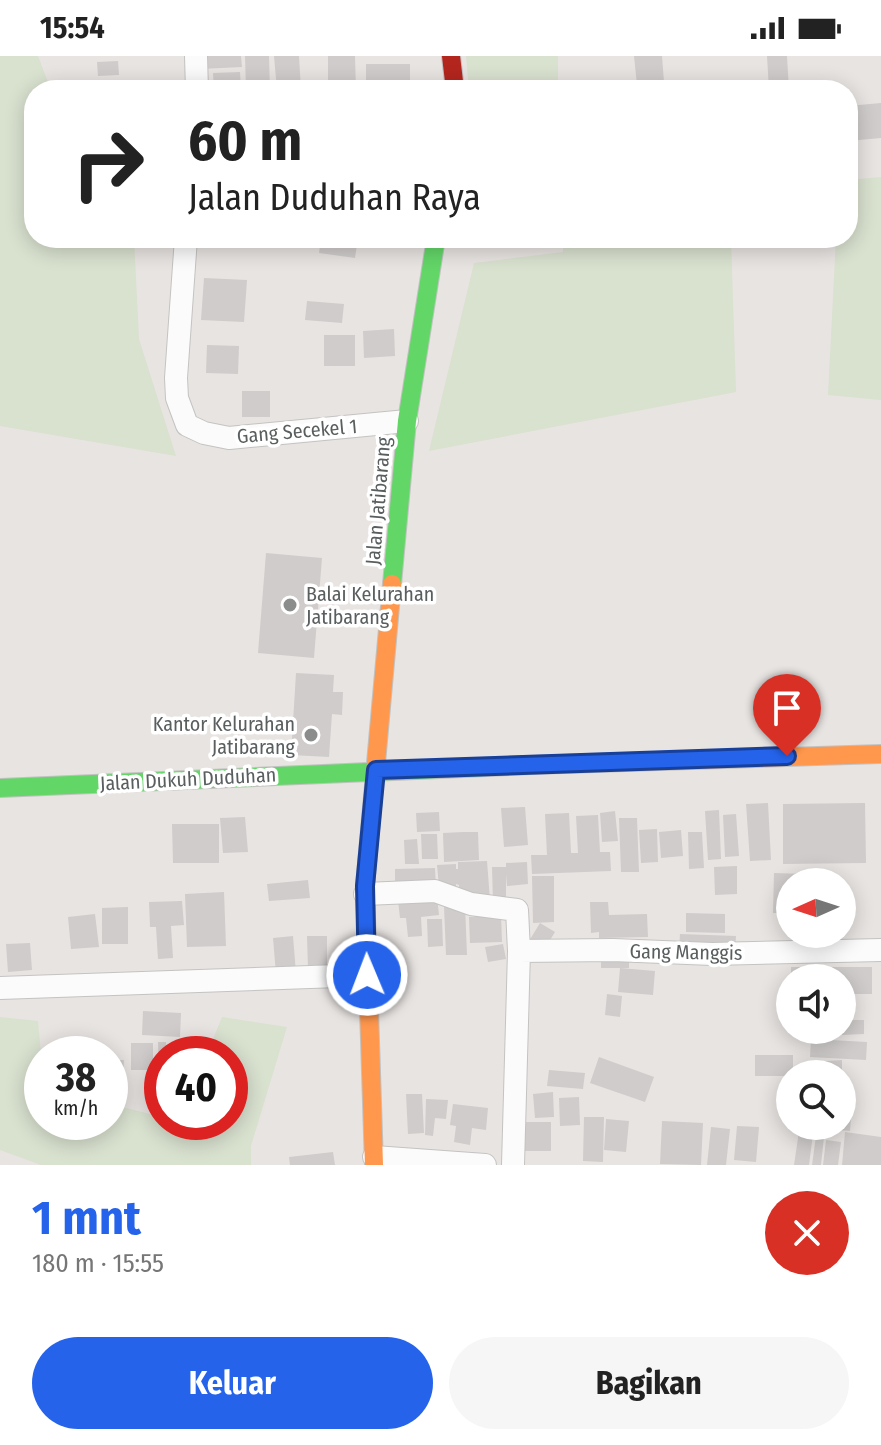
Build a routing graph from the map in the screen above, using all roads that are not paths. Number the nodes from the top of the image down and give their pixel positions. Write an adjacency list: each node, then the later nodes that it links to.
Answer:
1 (196, 56): 3 (street)
2 (451, 56): 4 (street)
3 (197, 80)
4 (454, 80)
5 (185, 248): 7 (street, Gang Secekel 1)
6 (434, 248): 7 (street, Jalan Jatibarang)
7 (407, 421): 9 (street, Jalan Jatibarang)
8 (881, 754): 9 (street, Jalan Dukuh Duduhan)
9 (376, 770): 10 (street, Jalan Dukuh Duduhan); 11 (street, Jalan Jatibarang)
10 (0, 788)
11 (365, 894): 13 (street); 14 (street, Jalan Jatibarang)
12 (881, 950): 13 (street, Gang Manggis)
13 (519, 951): 18 (street)
14 (367, 975): 15 (street); 16 (street, Jalan Jatibarang)
15 (0, 988)
16 (374, 1161): 17 (street)
17 (485, 1165)
18 (513, 1165)

